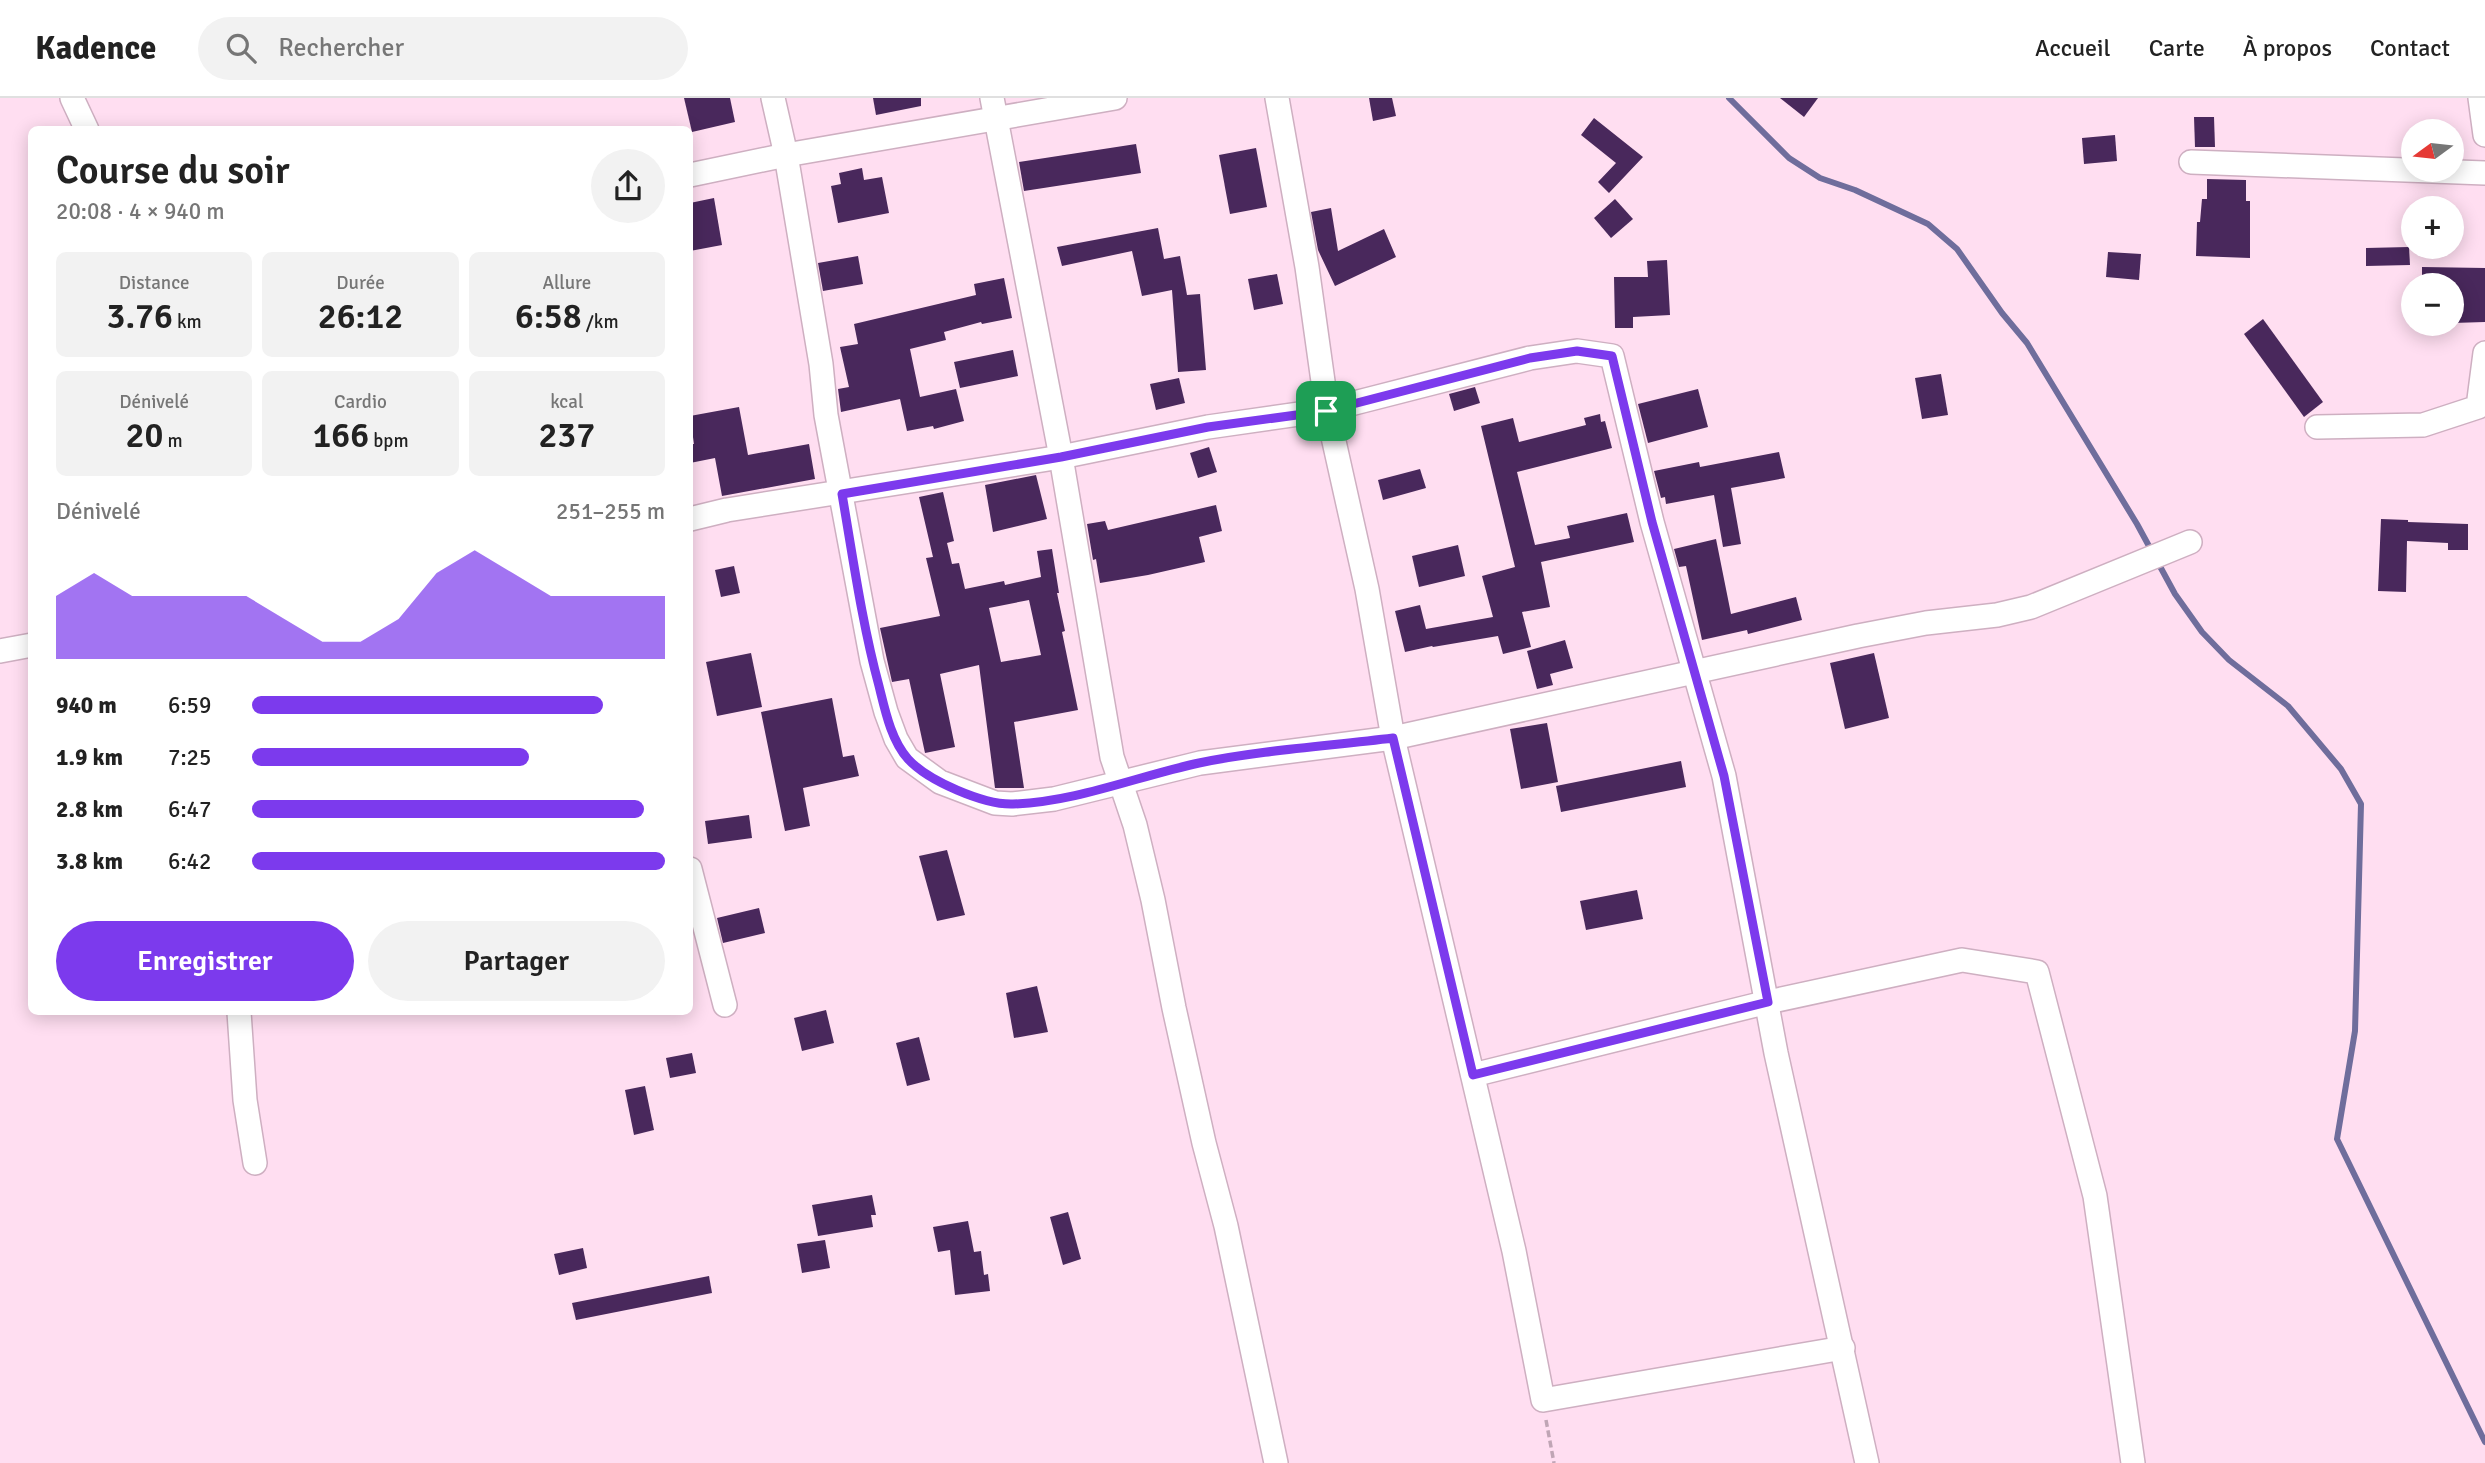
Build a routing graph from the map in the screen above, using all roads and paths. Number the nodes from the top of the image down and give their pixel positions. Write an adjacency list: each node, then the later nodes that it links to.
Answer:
1 (72, 98): 7 (street)
2 (773, 98): 9 (street)
3 (1115, 98): 6 (street)
4 (1277, 98): 14 (street)
5 (2480, 98): 8 (street)
6 (993, 108): 9 (street); 16 (street)
7 (85, 126)
8 (2485, 135)
9 (786, 155): 12 (street); 17 (street)
10 (2191, 162): 11 (street)
11 (2485, 173)
12 (693, 174)
13 (2485, 353): 15 (street)
14 (1326, 411): 16 (street); 22 (street); 23 (street)
15 (2318, 427)
16 (1061, 457): 17 (street); 24 (street)
17 (842, 494): 18 (street); 24 (street)
18 (693, 518)
19 (2190, 542): 22 (street)
20 (28, 646): 21 (street)
21 (0, 651)
22 (1695, 671): 23 (street); 26 (street)
23 (1393, 738): 24 (street); 29 (street)
24 (1121, 783): 33 (street)
25 (693, 881): 27 (street)
26 (1768, 1002): 29 (street); 31 (street); 36 (street)
27 (724, 1005)
28 (239, 1015): 30 (street)
29 (1473, 1075): 32 (street)
30 (255, 1163)
31 (1843, 1348): 32 (street); 35 (street)
32 (1543, 1400): 34 (path)
33 (1276, 1463)
34 (1554, 1463)
35 (1867, 1463)
36 (2133, 1463)

